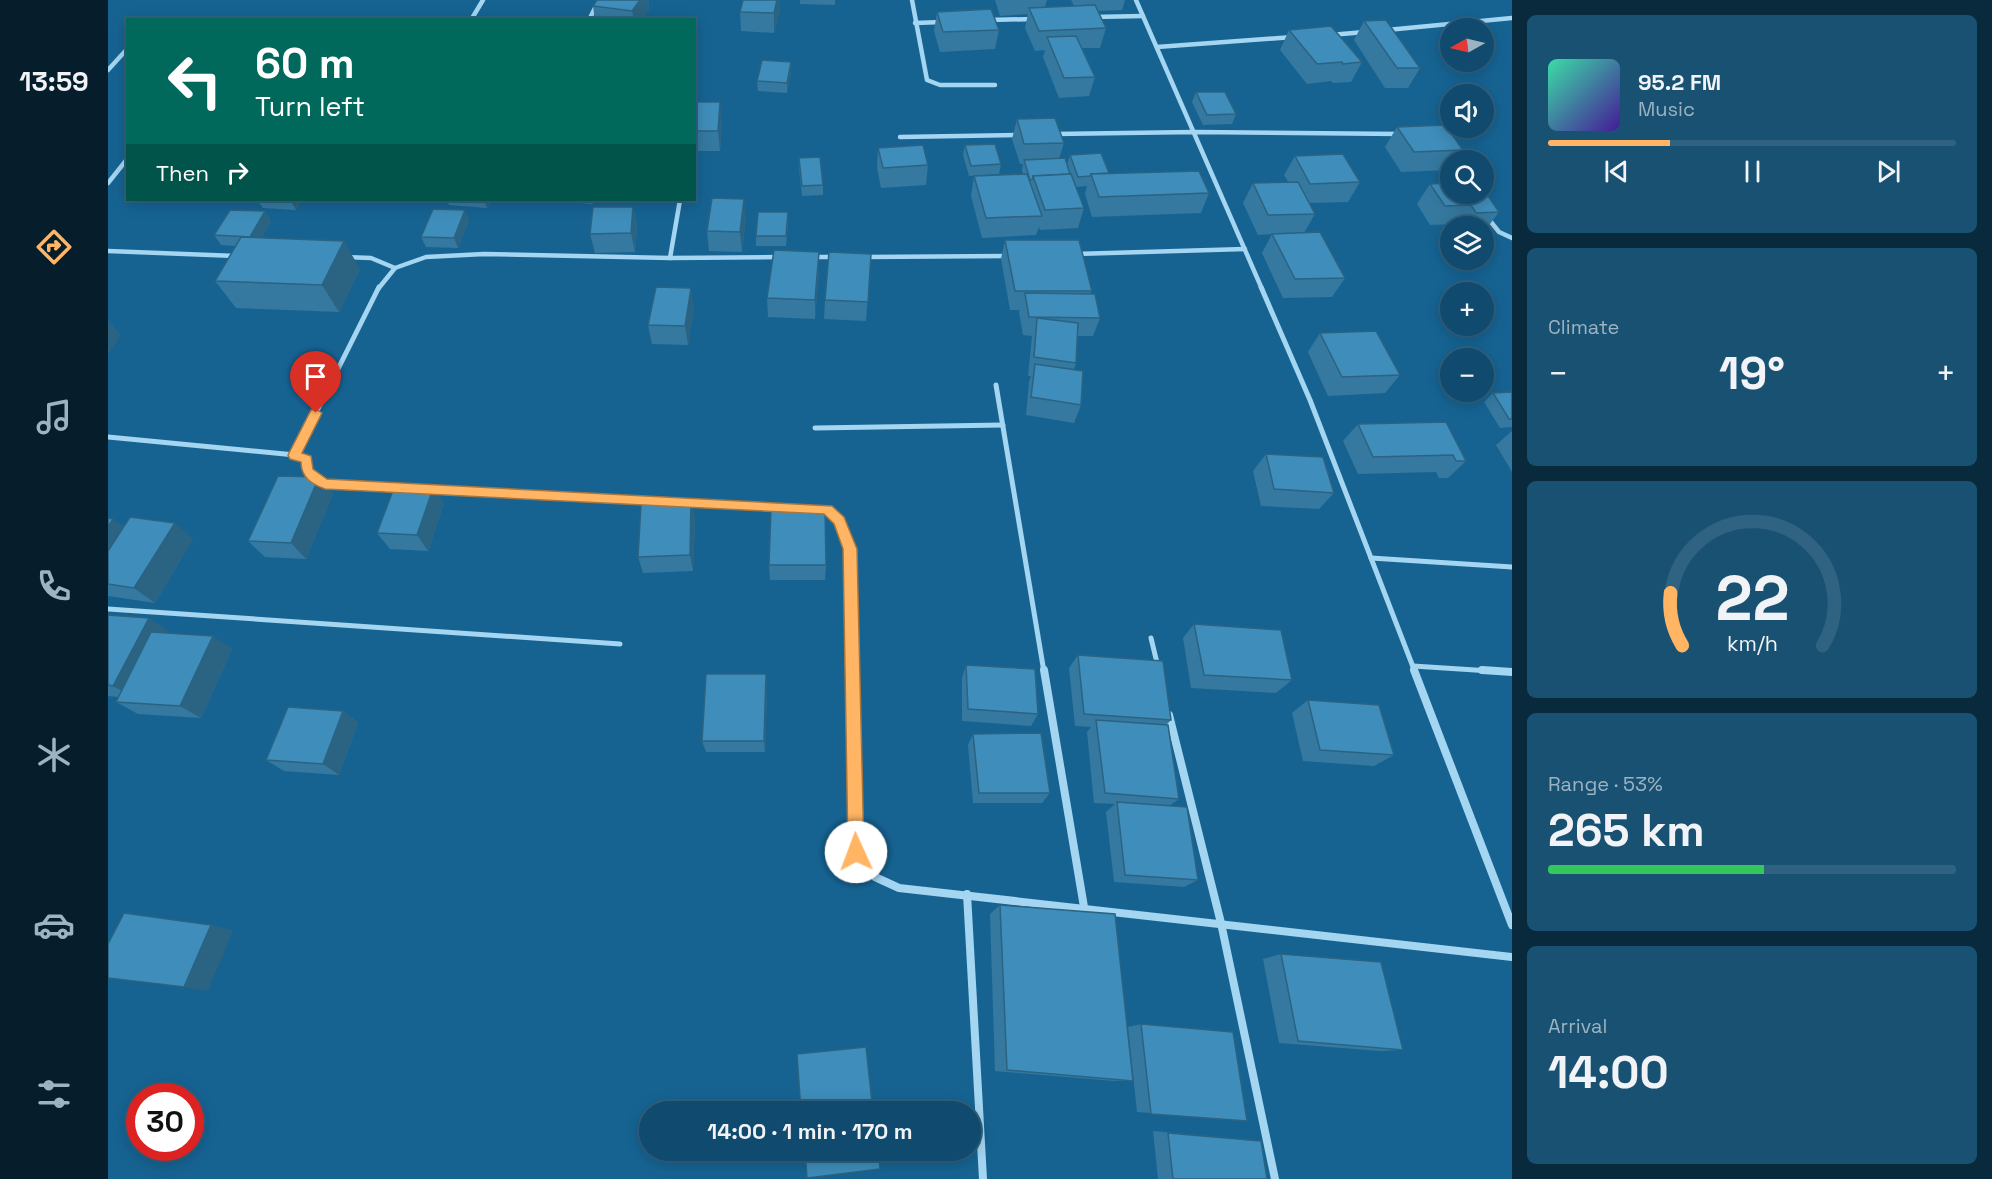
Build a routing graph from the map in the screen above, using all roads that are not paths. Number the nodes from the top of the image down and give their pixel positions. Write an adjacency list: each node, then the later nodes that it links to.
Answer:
1 (483, 0): 6 (street)
2 (599, 0): 7 (street)
3 (912, 0): 13 (street)
4 (1136, 0): 5 (street)
5 (1143, 16): 8 (street); 18 (street)
6 (472, 18)
7 (590, 18)
8 (1083, 18)
9 (1512, 18): 14 (street)
10 (1047, 19): 12 (street)
11 (951, 21): 13 (street)
12 (987, 21)
13 (915, 22): 21 (street)
14 (1385, 30)
15 (1373, 31): 16 (street)
16 (1327, 35)
17 (1304, 36): 18 (street)
18 (1157, 47): 22 (street)
19 (126, 50): 20 (street)
20 (108, 70)
21 (995, 85)
22 (1195, 132): 23 (street); 25 (street); 32 (street)
23 (1405, 134)
24 (1030, 135): 26 (street)
25 (1042, 135)
26 (900, 137)
27 (126, 160): 28 (street)
28 (108, 183)
29 (680, 201): 42 (street)
30 (1483, 212): 31 (street)
31 (1512, 238)
32 (1245, 249): 34 (street); 51 (street)
33 (108, 251): 35 (street)
34 (1071, 254)
35 (246, 256)
36 (1013, 256): 41 (street)
37 (336, 257): 43 (street)
38 (791, 257): 42 (street)
39 (803, 257): 40 (street)
40 (849, 257)
41 (861, 257)
42 (670, 258): 43 (street)
43 (395, 268): 48 (street)
44 (996, 385): 45 (street)
45 (1003, 425): 46 (street); 61 (street)
46 (815, 428)
47 (108, 436): 48 (street)
48 (295, 455): 49 (street)
49 (411, 487)
50 (421, 488): 60 (street)
51 (1371, 558): 52 (street); 56 (street)
52 (1512, 567)
53 (108, 609): 55 (street)
54 (1151, 638): 57 (street)
55 (620, 644)
56 (1413, 666): 58 (street); 63 (street)
57 (1159, 672)
58 (1512, 672)
59 (1167, 707): 62 (street)
60 (967, 894): 61 (street); 65 (street)
61 (1084, 907): 62 (street)
62 (1221, 923): 64 (street); 66 (street)
63 (1512, 925)
64 (1512, 957)
65 (983, 1179)
66 (1275, 1179)

